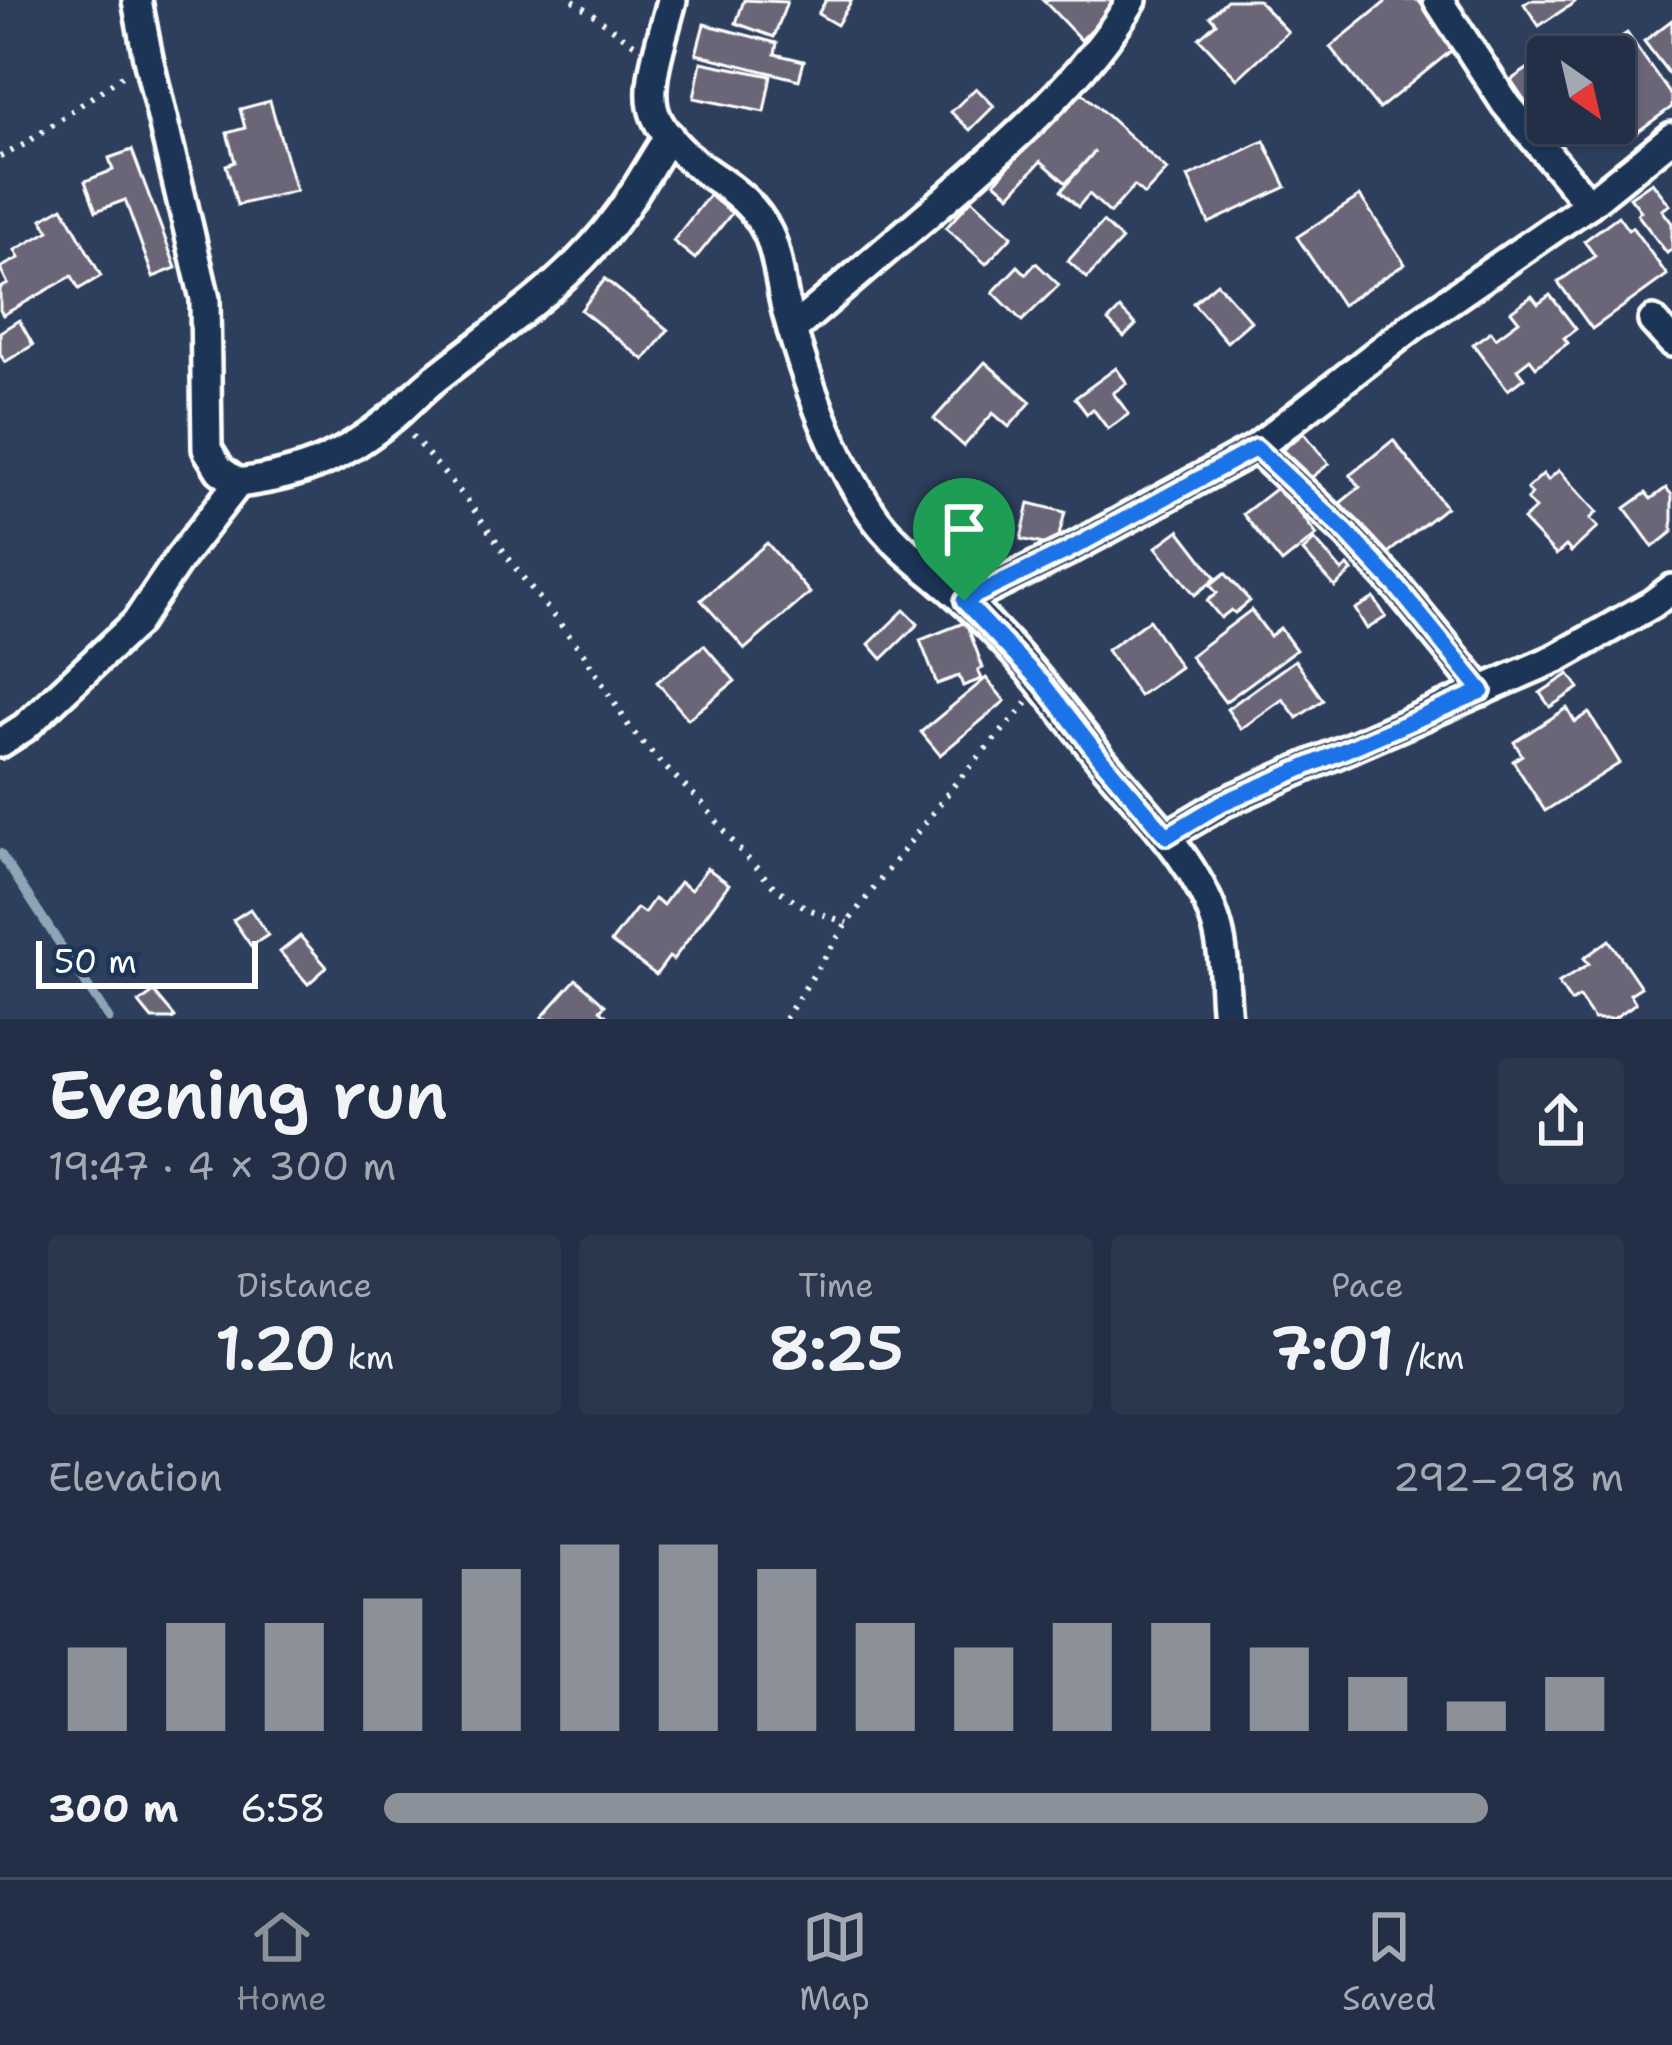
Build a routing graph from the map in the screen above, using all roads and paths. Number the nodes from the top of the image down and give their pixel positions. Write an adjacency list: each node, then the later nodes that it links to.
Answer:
1 (137, 0): 6 (street)
2 (573, 0): 7 (path)
3 (672, 0): 7 (street)
4 (1132, 0): 12 (street)
5 (1438, 0): 11 (street)
6 (148, 58): 10 (path); 15 (street)
7 (657, 60): 8 (street)
8 (669, 136): 12 (street); 13 (street)
9 (1672, 137): 11 (street)
10 (0, 158)
11 (1589, 204): 14 (street)
12 (792, 330): 17 (street)
13 (394, 416): 15 (street); 22 (path)
14 (1256, 448): 17 (street); 19 (street)
15 (238, 483): 20 (street)
16 (1672, 589): 19 (street)
17 (964, 601): 18 (street)
18 (1043, 684): 21 (street); 22 (path)
19 (1482, 691): 21 (street)
20 (0, 743)
21 (1167, 836): 24 (street)
22 (848, 922): 23 (path)
23 (785, 1019)
24 (1227, 1019)

